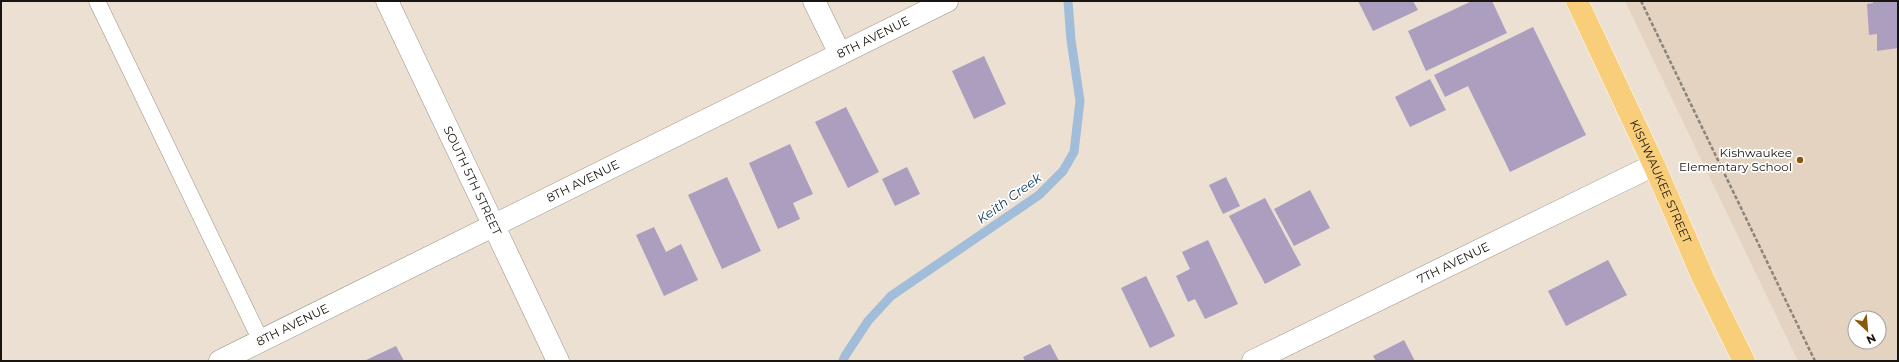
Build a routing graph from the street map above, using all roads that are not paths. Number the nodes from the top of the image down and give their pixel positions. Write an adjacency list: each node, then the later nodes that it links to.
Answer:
1 (97, 1): 9 (lane)
2 (387, 1): 8 (street, SOUTH 5TH STREET)
3 (814, 1): 6 (street)
4 (947, 1): 6 (street, 8TH AVENUE)
5 (1577, 1): 7 (main road, KISHWAUKEE STREET)
6 (840, 54): 8 (street, 8TH AVENUE)
7 (1654, 165): 12 (street, 7TH AVENUE); 13 (main road, KISHWAUKEE STREET)
8 (493, 226): 9 (street, 8TH AVENUE); 11 (street, SOUTH 5TH STREET)
9 (261, 341): 10 (street, 8TH AVENUE)
10 (220, 361)
11 (558, 361)
12 (1253, 361)
13 (1744, 361)

